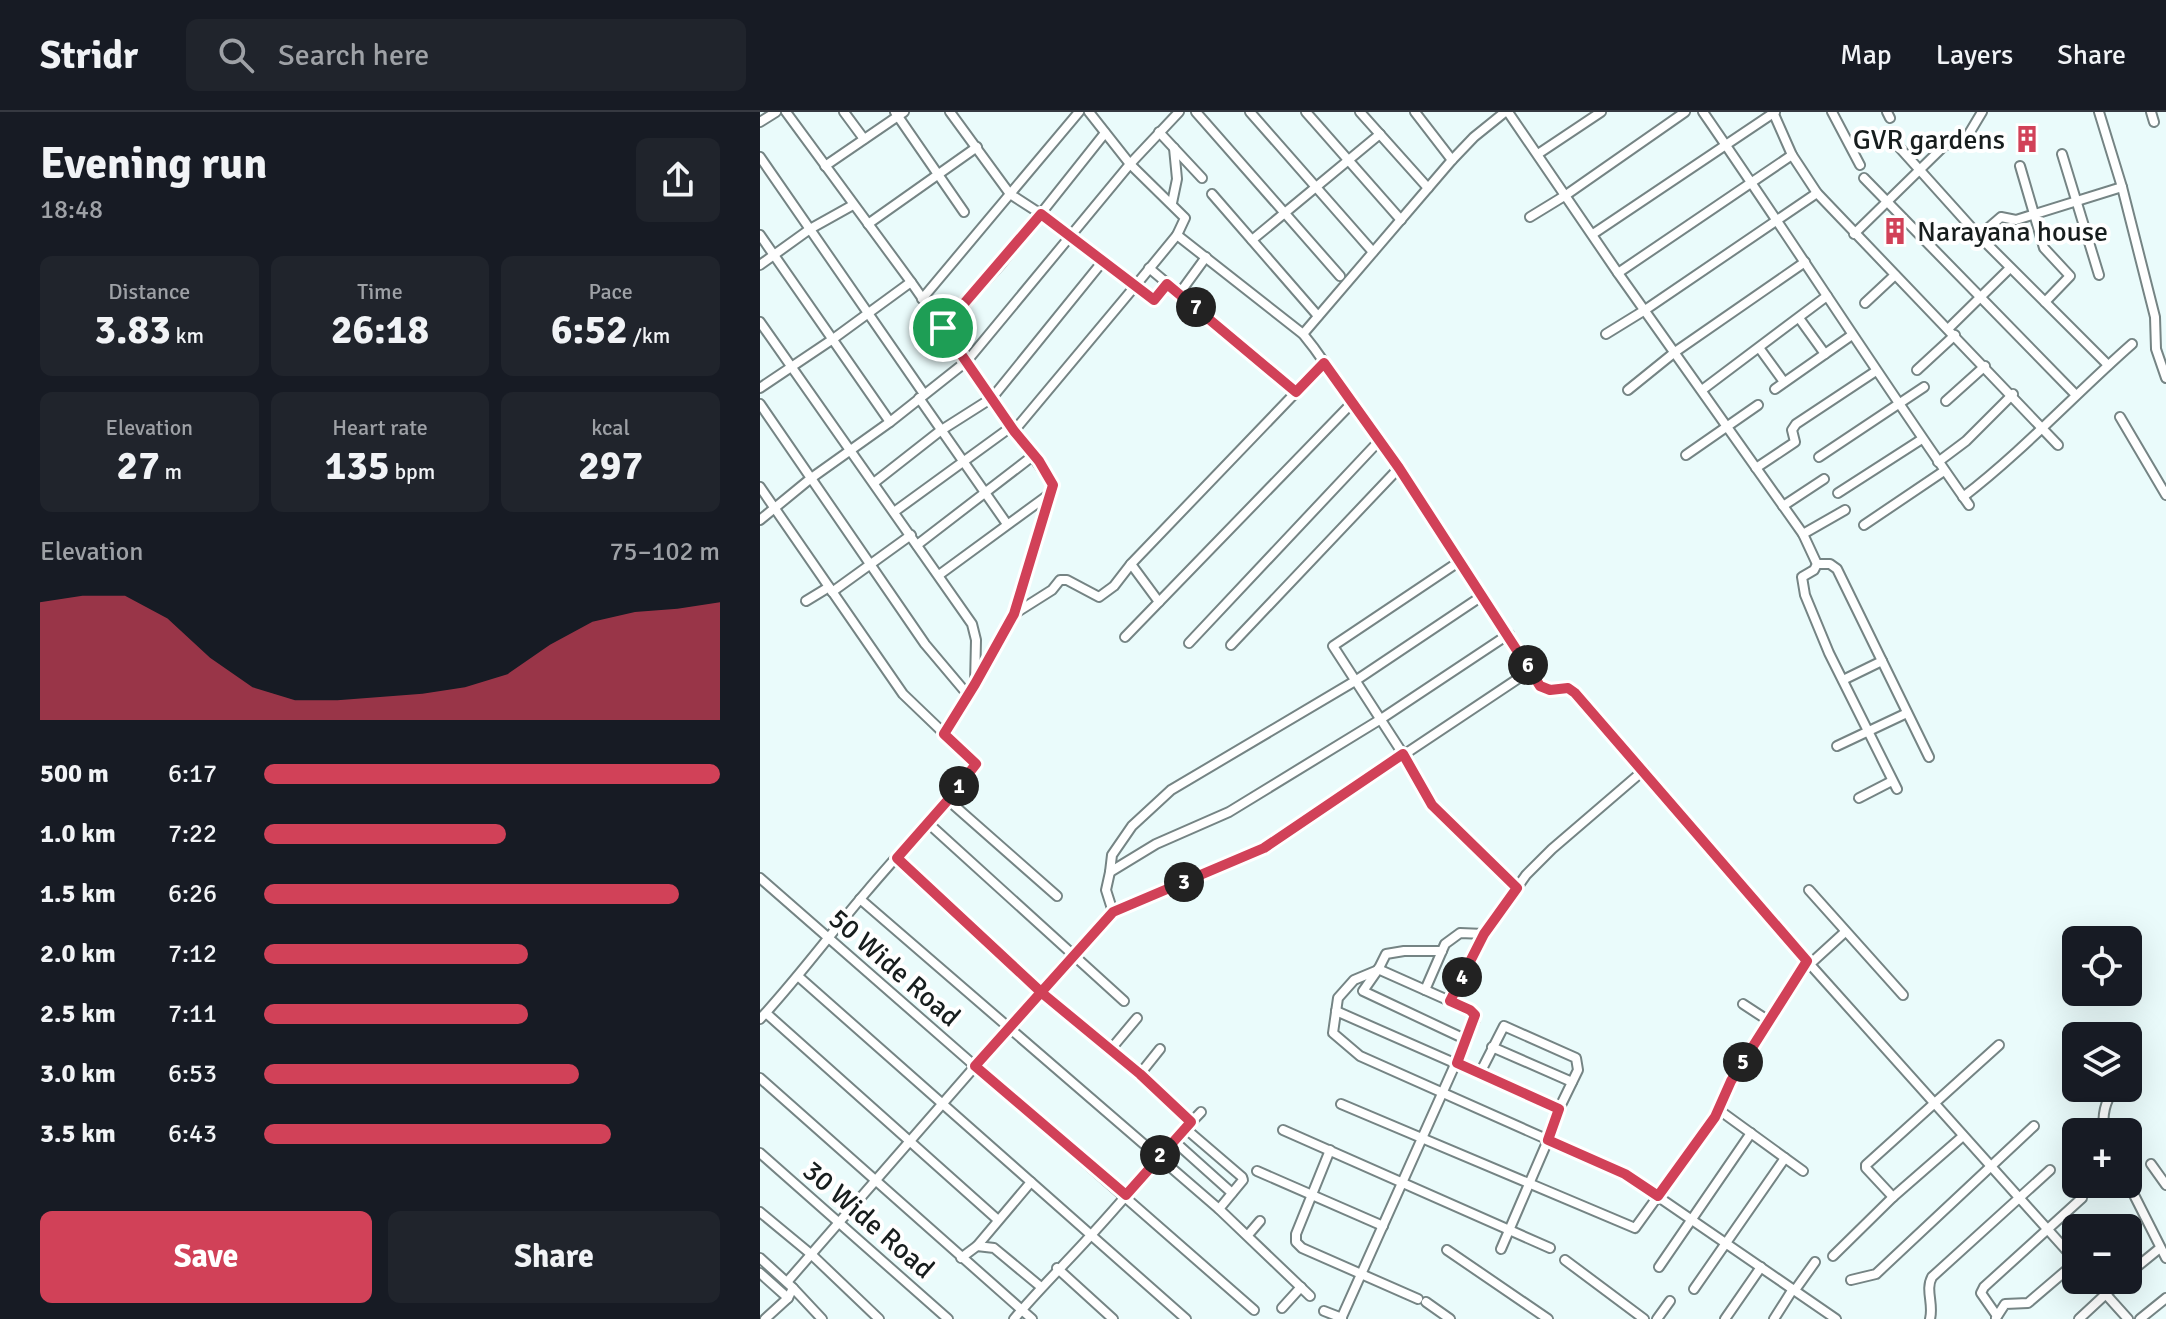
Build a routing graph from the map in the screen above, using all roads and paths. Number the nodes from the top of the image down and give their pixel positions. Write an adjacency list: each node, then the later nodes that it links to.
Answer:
1 (776, 112): 24 (street)
2 (786, 112): 42 (street)
3 (844, 112): 30 (street)
4 (950, 112): 32 (street)
5 (1079, 112): 53 (street)
6 (1089, 112): 27 (street)
7 (1179, 112): 26 (street)
8 (1196, 112): 61 (street)
9 (1250, 112): 49 (street)
10 (1306, 112): 38 (street)
11 (1360, 112): 28 (street)
12 (1415, 112): 39 (street)
13 (1506, 112): 23 (street); 34 (street)
14 (1601, 112): 34 (street)
15 (1685, 112): 55 (street)
16 (1703, 112): 31 (street)
17 (1774, 112): 31 (street); 36 (street)
18 (1832, 112): 41 (street)
19 (2099, 112): 50 (street)
20 (2151, 112): 25 (street)
21 (899, 113): 30 (street); 45 (street)
22 (1980, 113): 44 (street)
23 (1496, 115): 39 (street)
24 (760, 122)
25 (2154, 122)
26 (1159, 132): 33 (street); 40 (street)
27 (1105, 133): 40 (street); 62 (street)
28 (1380, 134): 38 (street); 51 (street)
29 (1890, 137): 44 (street)
30 (864, 139): 42 (street)
31 (1726, 145): 48 (street); 69 (street)
32 (977, 147): 45 (street); 53 (street)
33 (1174, 148): 46 (street); 58 (street)
34 (1538, 154): 55 (street)
35 (2062, 154): 57 (street)
36 (1792, 155): 48 (street); 52 (street)
37 (760, 157): 68 (street)
38 (1348, 160): 49 (street); 65 (street)
39 (1452, 160): 51 (street)
40 (1130, 164): 58 (street); 74 (street)
41 (1860, 165)
42 (825, 166): 59 (street)
43 (2020, 166): 63 (street)
44 (1918, 170): 56 (street); 73 (street)
45 (940, 174): 60 (street); 67 (street)
46 (1202, 178)
47 (1864, 178): 56 (street)
48 (1752, 183): 66 (street); 84 (street)
49 (1316, 187): 61 (street); 76 (street)
50 (2122, 187): 57 (street); 101 (street)
51 (1428, 188): 65 (street)
52 (1817, 193): 66 (street); 70 (street)
53 (1010, 194): 62 (street); 94 (street)
54 (1212, 194): 75 (street)
55 (1566, 195): 64 (street); 69 (street)
56 (1888, 201): 70 (street); 93 (street)
57 (2076, 201): 63 (street); 86 (street)
58 (1172, 203): 72 (street)
59 (853, 205): 67 (street); 68 (street)
60 (964, 212)
61 (1285, 213): 75 (street); 87 (street)
62 (1041, 214): 74 (street); 104 (street)
63 (2035, 214): 73 (street); 95 (street)
64 (1530, 217)
65 (1401, 220): 76 (street)
66 (1778, 220): 80 (street); 97 (street)
67 (868, 224): 88 (street)
68 (810, 229): 77 (street); 98 (street)
69 (1593, 234): 84 (street)
70 (1854, 234): 85 (street)
71 (760, 235): 77 (street)
72 (1177, 235): 78 (street); 82 (street)
73 (1979, 236): 83 (street)
74 (1070, 237): 79 (street); 114 (street)
75 (1252, 240): 100 (street)
76 (1373, 252): 100 (street)
77 (774, 255): 81 (street); 109 (street)
78 (1206, 257): 91 (street); 106 (street)
79 (1103, 261): 90 (street); 132 (street)
80 (1805, 262): 92 (street); 112 (street)
81 (760, 265)
82 (1149, 268): 89 (street); 90 (street)
83 (2010, 268): 93 (street); 95 (street)
84 (1618, 273): 97 (street)
85 (1895, 275): 96 (street); 105 (street)
86 (2099, 275)
87 (1340, 276)
88 (911, 282): 94 (street); 98 (street)
89 (1167, 284): 90 (street); 91 (street)
90 (1136, 285): 142 (street)
91 (1179, 294): 128 (street)
92 (1827, 296): 102 (street); 108 (street)
93 (1981, 296): 105 (street); 130 (street)
94 (922, 299): 104 (street)
95 (2045, 302): 117 (street)
96 (1865, 303)
97 (1645, 310): 107 (street); 112 (street)
98 (870, 313): 109 (street); 131 (street)
99 (2166, 313): 101 (street)
100 (1318, 316): 106 (street)
101 (2155, 317): 121 (street)
102 (1799, 318): 111 (street); 113 (street)
103 (760, 322): 116 (street)
104 (943, 328): 114 (street)
105 (1952, 332): 118 (street); 119 (street)
106 (1303, 334): 115 (street)
107 (1606, 334)
108 (1852, 335): 113 (street); 120 (street)
109 (833, 339): 116 (street); 139 (street)
110 (2132, 344): 117 (street)
111 (1760, 349): 122 (street); 127 (street)
112 (1675, 352): 126 (street); 127 (street)
113 (1825, 354): 122 (street)
114 (967, 361): 131 (street); 132 (street)
115 (1324, 363): 128 (street); 134 (street)
116 (792, 365): 124 (street); 147 (street)
117 (2108, 365): 130 (street)
118 (1985, 366): 129 (street); 133 (street)
119 (1917, 370)
120 (1876, 371): 137 (street); 154 (street)
121 (2166, 376)
122 (1784, 382): 125 (street)
123 (1924, 387): 137 (street)
124 (760, 388)
125 (1775, 389)
126 (1628, 390)
127 (1702, 390): 140 (street)
128 (1296, 392): 178 (street)
129 (2013, 394): 141 (street); 152 (street)
130 (2075, 394): 141 (street)
131 (922, 396): 139 (street); 143 (street)
132 (992, 398): 142 (street); 143 (street)
133 (1946, 401)
134 (1352, 403): 145 (street); 184 (street)
135 (760, 404): 156 (street)
136 (1758, 405): 140 (street)
137 (1898, 405): 144 (street); 150 (street)
138 (2120, 417): 163 (street)
139 (890, 422): 147 (street)
140 (1727, 426): 149 (street); 154 (street)
141 (2042, 428): 146 (street); 164 (street)
142 (1012, 429): 148 (street); 151 (street)
143 (940, 431): 151 (street); 158 (street)
144 (1922, 439): 152 (street); 161 (street)
145 (1380, 440): 153 (street); 188 (street)
146 (2058, 445)
147 (850, 449): 156 (street); 158 (street)
148 (1034, 455): 160 (street); 162 (street)
149 (1686, 455)
150 (1819, 457)
151 (961, 462): 162 (street); 169 (street)
152 (1938, 462): 155 (street)
153 (1399, 468): 176 (street); 189 (street)
154 (1756, 468): 166 (street)
155 (1944, 471): 164 (street); 172 (street)
156 (810, 479): 167 (street); 177 (street)
157 (1824, 479): 166 (street)
158 (875, 482): 169 (street)
159 (760, 487): 167 (street)
160 (1051, 493): 171 (street); 185 (street)
161 (1838, 493)
162 (984, 494): 171 (street); 175 (street)
163 (2166, 495)
164 (1963, 497): 165 (street)
165 (1969, 505)
166 (1783, 506): 173 (street)
167 (774, 508): 170 (street); 181 (street)
168 (1845, 510): 173 (street)
169 (894, 512): 174 (street)
170 (760, 520)
171 (1007, 524): 180 (street)
172 (1864, 525)
173 (1803, 534): 179 (street)
174 (911, 535): 175 (street); 177 (street)
175 (917, 545): 180 (street)
176 (1460, 561): 182 (street); 193 (street)
177 (871, 564): 181 (street); 195 (street)
178 (1131, 564): 184 (street); 185 (street)
179 (1817, 564): 190 (street); 192 (street)
180 (939, 575): 194 (street)
181 (831, 590): 183 (street); 199 (street)
182 (1482, 596): 186 (street); 193 (street)
183 (806, 601)
184 (1159, 602): 187 (street)
185 (1014, 614): 194 (street)
186 (1509, 634): 191 (street); 197 (street)
187 (1125, 637)
188 (1189, 643)
189 (1231, 645)
190 (1882, 661): 192 (street); 196 (street)
191 (1531, 670): 201 (street); 203 (street)
192 (1843, 680): 198 (street)
193 (1355, 681): 197 (street); 208 (street)
194 (975, 684): 195 (street)
195 (968, 695): 199 (street)
196 (1907, 713): 198 (street); 202 (street)
197 (1381, 719): 201 (street); 208 (street)
198 (1868, 731): 200 (street); 204 (street)
199 (944, 734): 205 (street)
200 (1837, 746)
201 (1403, 754): 210 (street); 214 (street)
202 (1929, 757)
203 (1644, 770): 210 (street); 220 (street)
204 (1859, 798)
205 (948, 800): 206 (street); 212 (street)
206 (928, 823): 207 (street); 219 (street)
207 (897, 858): 213 (street); 224 (street)
208 (1110, 872): 214 (street)
209 (760, 878): 217 (street, 50 Wide Road)
210 (1517, 888): 216 (street)
211 (1809, 890): 215 (street)
212 (1057, 896)
213 (860, 899): 217 (street); 233 (street)
214 (1113, 912): 219 (street)
215 (1845, 932): 220 (street); 225 (street)
216 (1484, 934): 218 (street); 227 (street)
217 (830, 938): 222 (street); 240 (street, 50 Wide Road)
218 (1442, 951): 221 (street); 223 (street)
219 (1073, 954): 224 (street); 226 (street)
220 (1809, 963): 232 (street); 246 (street)
221 (1378, 969): 223 (street); 229 (street); 234 (street)
222 (799, 977): 230 (street); 247 (street)
223 (1425, 990): 227 (street)
224 (1042, 993): 233 (street); 237 (street)
225 (1903, 995)
226 (1124, 1001)
227 (1450, 1001): 234 (street)
228 (1743, 1004): 232 (street)
229 (1336, 1011): 239 (street); 245 (street)
230 (763, 1016): 259 (street)
231 (1137, 1018): 237 (street)
232 (1769, 1021): 250 (street)
233 (1008, 1030): 240 (street); 263 (street)
234 (1467, 1040): 239 (street)
235 (1999, 1045): 246 (street)
236 (1492, 1047): 241 (street); 244 (street); 244 (street)
237 (1111, 1049): 242 (street)
238 (1160, 1049): 242 (street)
239 (1457, 1063): 241 (street); 245 (street)
240 (975, 1066): 247 (street); 276 (street, 50 Wide Road)
241 (1480, 1073): 249 (street)
242 (1140, 1074): 252 (street)
243 (760, 1078): 270 (street)
244 (1572, 1082): 249 (street)
245 (1442, 1093): 257 (street); 258 (street)
246 (1934, 1103): 256 (street); 279 (street)
247 (942, 1104): 259 (street); 271 (street)
248 (1341, 1104): 257 (street)
249 (1559, 1109): 258 (street)
250 (1719, 1110): 255 (street); 278 (street)
251 (1201, 1112): 252 (street)
252 (1188, 1125): 260 (street); 275 (street)
253 (2034, 1126): 266 (street)
254 (1283, 1130): 261 (street)
255 (1751, 1133): 264 (street); 285 (street)
256 (1963, 1136): 266 (street); 279 (street)
257 (1422, 1139): 272 (street); 273 (street)
258 (1548, 1140): 273 (street); 278 (street)
259 (910, 1141): 270 (street); 286 (street)
260 (1174, 1141): 263 (street); 275 (street)
261 (1330, 1150): 272 (street); 277 (street)
262 (760, 1153): 288 (street, 30 Wide Road)
263 (1158, 1157): 276 (street); 283 (street)
264 (1785, 1158): 269 (street); 294 (street)
265 (2151, 1164): 274 (street)
266 (1990, 1166): 282 (street); 315 (street)
267 (2050, 1170): 282 (street)
268 (1257, 1171): 277 (street)
269 (1803, 1171)
270 (876, 1181): 288 (street); 304 (street)
271 (1031, 1182): 286 (street); 292 (street)
272 (1402, 1182): 289 (street); 291 (street)
273 (1528, 1184): 278 (street); 291 (street)
274 (2166, 1185)
275 (1232, 1193): 283 (street)
276 (1126, 1195): 292 (street); 329 (street, 50 Wide Road)
277 (1312, 1196): 289 (street); 313 (street)
278 (1658, 1196): 285 (street)
279 (1893, 1197): 302 (street)
280 (2082, 1198): 290 (street)
281 (2135, 1198): 298 (street)
282 (2020, 1199): 290 (street); 349 (street)
283 (1219, 1209): 293 (street)
284 (760, 1212): 301 (street)
285 (1692, 1219): 294 (street); 309 (street)
286 (998, 1220): 295 (street)
287 (1260, 1221): 293 (street)
288 (840, 1222): 301 (street); 338 (street, 30 Wide Road)
289 (1383, 1226): 313 (street)
290 (2047, 1230): 296 (street); 334 (street)
291 (1509, 1231): 297 (street); 299 (street)
292 (1091, 1235): 311 (street); 342 (street)
293 (1248, 1235): 318 (street)
294 (1726, 1243): 310 (street); 319 (street)
295 (977, 1246): 304 (street); 317 (street)
296 (2062, 1247)
297 (1550, 1248)
298 (2160, 1248): 305 (street); 308 (street)
299 (1501, 1249)
300 (1447, 1250): 331 (street)
301 (812, 1255): 316 (street); 337 (street)
302 (1833, 1256)
303 (760, 1258): 316 (street)
304 (961, 1258): 328 (street)
305 (2166, 1258)
306 (1565, 1260): 345 (street)
307 (1815, 1262): 320 (street)
308 (2142, 1263)
309 (1659, 1267)
310 (1761, 1267): 320 (street); 347 (street)
311 (1057, 1268): 317 (street); 341 (street)
312 (760, 1273): 324 (street)
313 (1362, 1273): 333 (street); 343 (street)
314 (2062, 1274): 334 (street)
315 (1851, 1280)
316 (790, 1285): 324 (street); 336 (street)
317 (1041, 1287): 328 (street)
318 (1301, 1287): 323 (street); 327 (street)
319 (1694, 1289)
320 (1794, 1290): 332 (street); 348 (street)
321 (2104, 1294): 350 (street)
322 (2106, 1294): 351 (street)
323 (1310, 1296)
324 (788, 1298): 335 (street)
325 (2166, 1298): 352 (street)
326 (1670, 1301): 346 (street)
327 (1282, 1308)
328 (1021, 1310): 339 (street); 340 (street)
329 (1254, 1310)
330 (1324, 1311): 333 (street)
331 (1533, 1315): 344 (street)
332 (1830, 1317)
333 (1341, 1318)
334 (1997, 1318)
335 (765, 1319)
336 (822, 1319)
337 (879, 1319)
338 (948, 1319)
339 (1014, 1319)
340 (1032, 1319)
341 (1113, 1319)
342 (1186, 1319)
343 (1450, 1319)
344 (1548, 1319)
345 (1644, 1319)
346 (1657, 1319)
347 (1725, 1319)
348 (1774, 1319)
349 (1930, 1319)
350 (2079, 1319)
351 (2128, 1319)
352 (2140, 1319)

